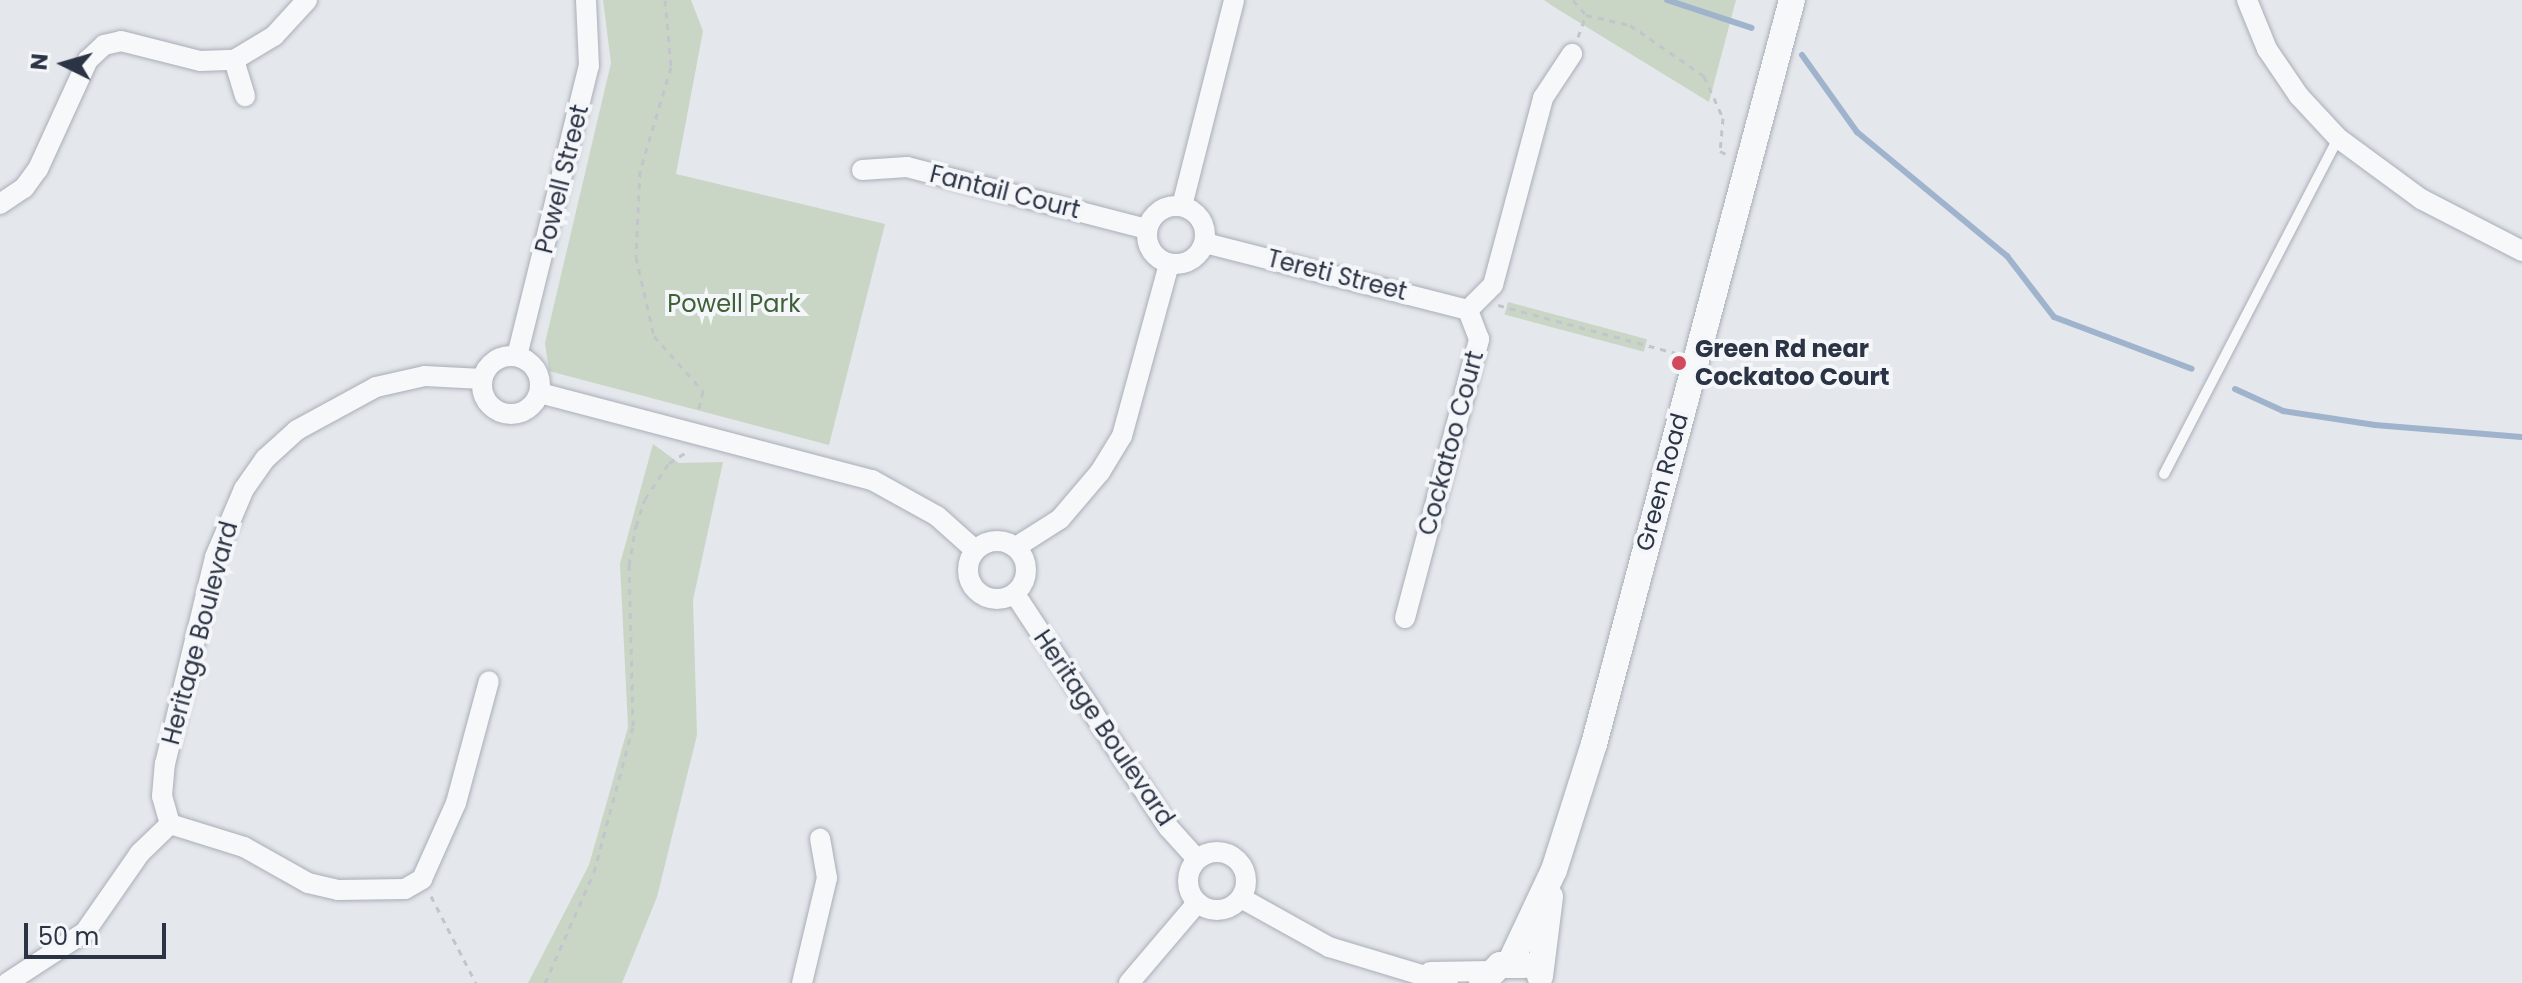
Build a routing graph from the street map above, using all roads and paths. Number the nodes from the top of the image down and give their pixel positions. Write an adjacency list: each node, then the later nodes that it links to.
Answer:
1 (307, 0): 10 (street)
2 (586, 0): 23 (street, Powell Street)
3 (665, 0): 27 (path)
4 (1234, 0): 16 (street)
5 (1573, 0): 8 (path)
6 (1792, 0): 13 (street, Green Road)
7 (2247, 0): 12 (street)
8 (1586, 15): 9 (path); 13 (path)
9 (1572, 54): 21 (street)
10 (234, 60): 11 (street); 15 (street)
11 (245, 96)
12 (2338, 138): 19 (street); 28 (lane)
13 (1746, 163): 24 (street, Green Road)
14 (862, 170): 17 (street, Fantail Court)
15 (0, 204)
16 (1182, 206): 17 (street); 18 (street)
17 (1147, 229): 20 (street)
18 (1205, 243): 20 (street); 22 (street, Tereti Street)
19 (2522, 251)
20 (1169, 264): 29 (street)
21 (1485, 294): 22 (street); 24 (path)
22 (1468, 310): 32 (street, Cockatoo Court)
23 (517, 356): 25 (street); 26 (street)
24 (1695, 358): 37 (street, Green Road)
25 (482, 379): 26 (street); 34 (street, Heritage Boulevard)
26 (540, 393): 27 (street)
27 (694, 431): 30 (street); 46 (path)
28 (2164, 474)
29 (1016, 547): 30 (street); 31 (street)
30 (975, 550): 31 (street)
31 (1015, 594): 36 (street, Heritage Boulevard)
32 (1405, 618)
33 (489, 681): 38 (street)
34 (170, 824): 38 (street); 44 (street)
35 (820, 839): 47 (street)
36 (1197, 859): 39 (street); 40 (street)
37 (1554, 870): 42 (street, Green Road); 43 (street, Green Road)
38 (422, 879): 45 (path)
39 (1241, 898): 40 (street); 41 (street)
40 (1197, 903): 48 (street)
41 (1422, 972): 42 (street); 49 (street)
42 (1494, 972): 43 (street)
43 (1541, 980)
44 (7, 983)
45 (476, 983)
46 (545, 983)
47 (802, 983)
48 (1129, 983)
49 (1448, 983)

